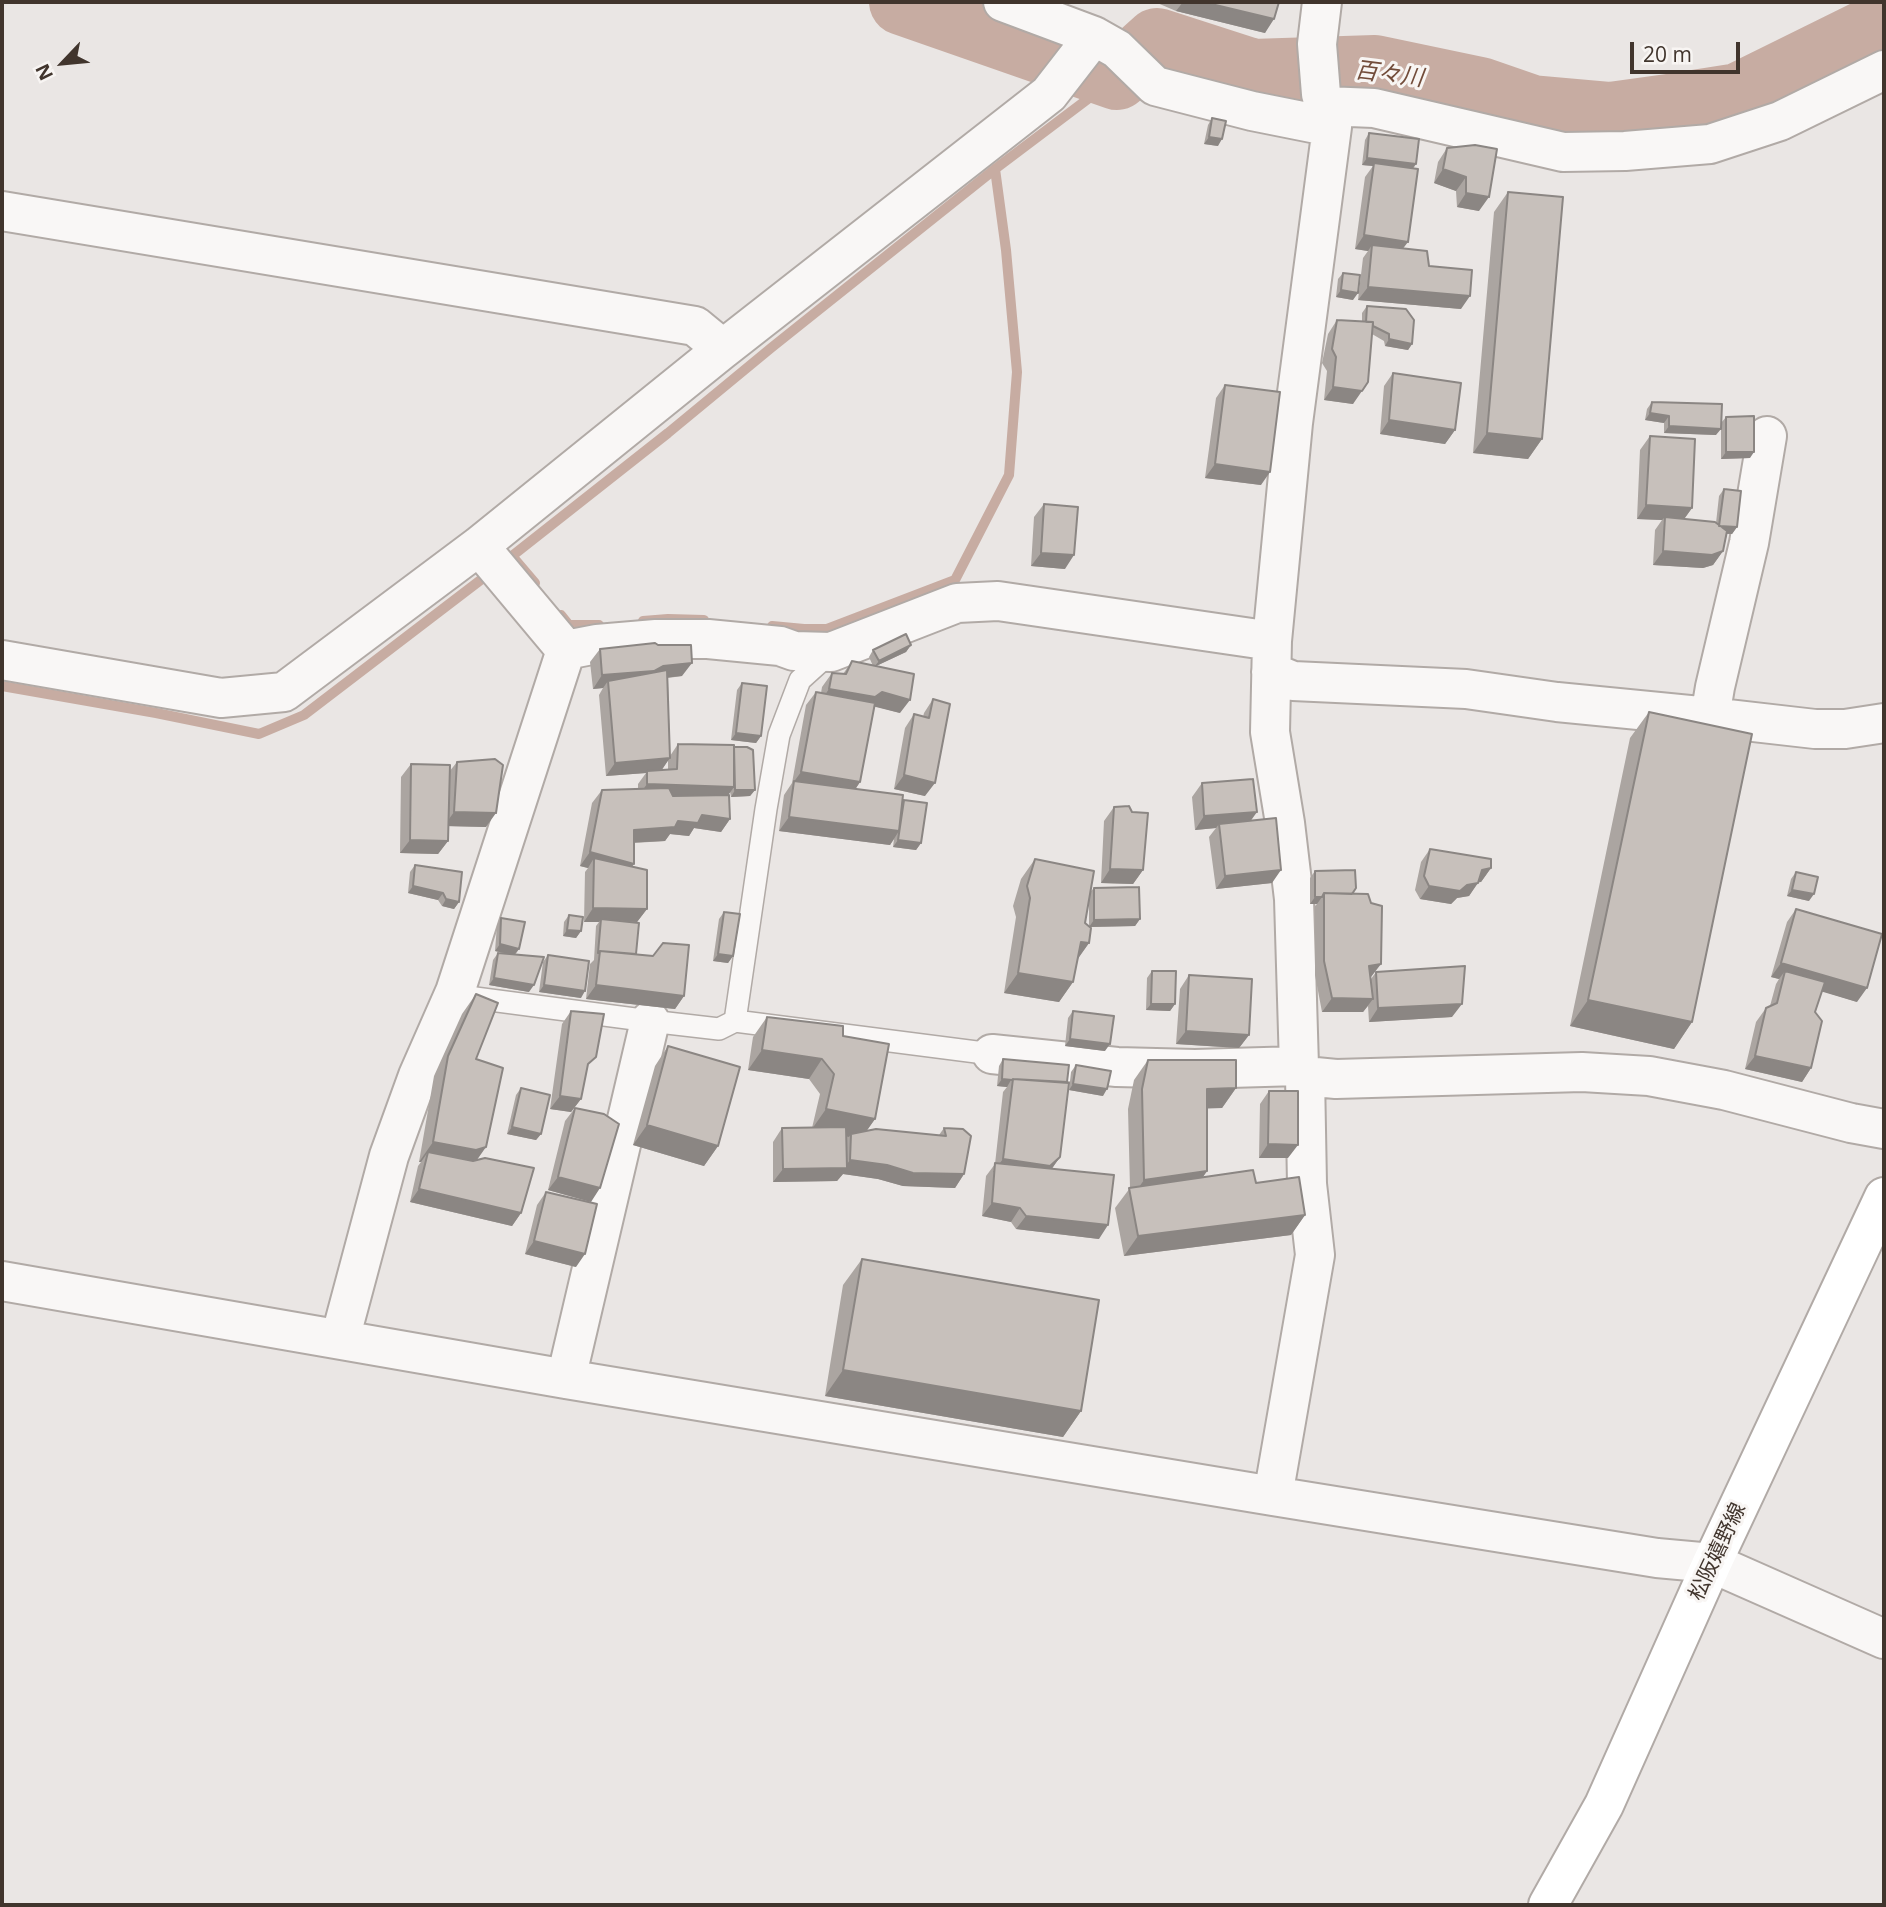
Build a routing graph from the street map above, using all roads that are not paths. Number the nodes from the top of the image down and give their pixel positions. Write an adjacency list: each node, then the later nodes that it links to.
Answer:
1 (1003, 2): 3 (street)
2 (1322, 2): 5 (street)
3 (1099, 44): 5 (street); 7 (street)
4 (1884, 69): 5 (street)
5 (1326, 109): 12 (street)
6 (2, 211): 7 (street)
7 (723, 349): 9 (street)
8 (1767, 436): 14 (street)
9 (483, 550): 10 (street); 13 (street)
10 (566, 650): 11 (street); 16 (street)
11 (831, 652): 12 (street); 18 (lane)
12 (1272, 656): 14 (street); 20 (street)
13 (2, 660)
14 (1710, 717): 15 (street)
15 (1884, 723)
16 (455, 992): 17 (lane); 24 (street)
17 (650, 1021): 18 (lane); 25 (street)
18 (735, 1021): 19 (lane)
19 (992, 1054): 20 (street)
20 (1302, 1071): 21 (street); 26 (street)
21 (1884, 1129)
22 (1884, 1197): 27 (main road, 松阪嬉野線)
23 (2, 1281): 24 (street)
24 (340, 1339): 25 (street)
25 (566, 1378): 26 (street)
26 (1273, 1496): 27 (street)
27 (1712, 1563): 28 (street); 29 (main road, 松阪嬉野線)
28 (1884, 1639)
29 (1548, 1905)

